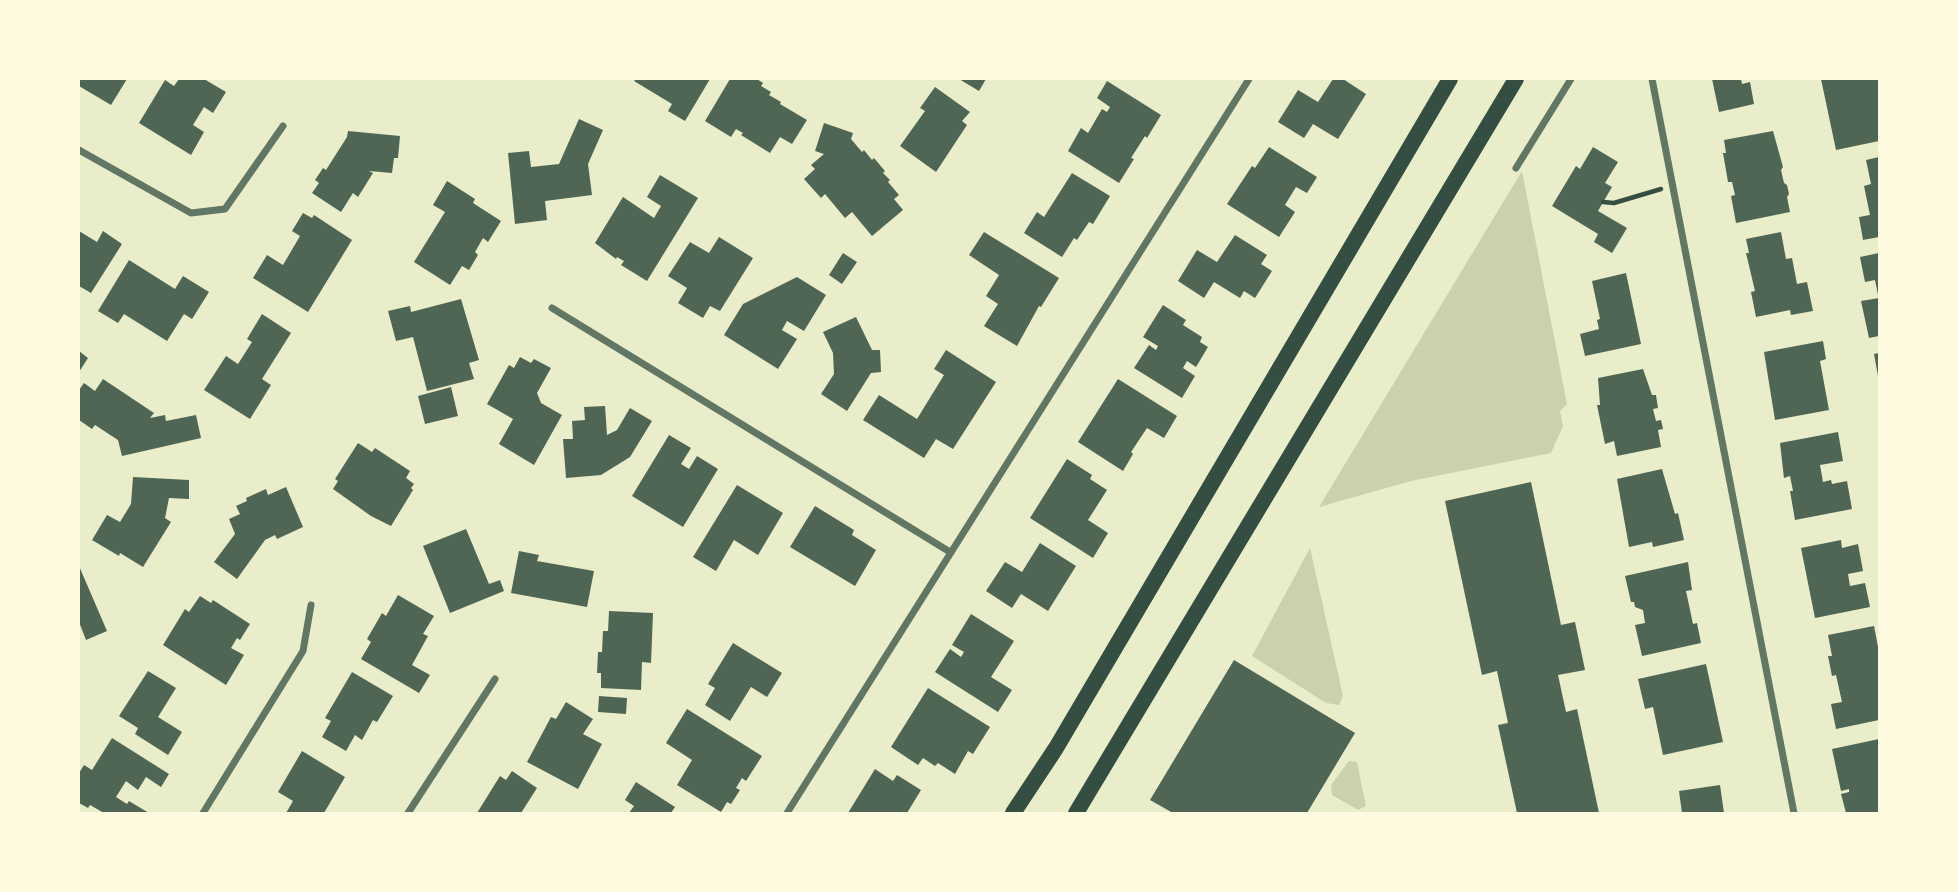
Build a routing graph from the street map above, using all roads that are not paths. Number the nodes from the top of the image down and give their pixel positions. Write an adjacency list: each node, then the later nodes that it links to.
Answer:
1 (1249, 79): 10 (street)
2 (1450, 79): 16 (highway)
3 (1516, 79): 17 (highway)
4 (1571, 79): 8 (street)
5 (1652, 79): 18 (street)
6 (283, 126): 7 (street)
7 (79, 150)
8 (1516, 168)
9 (552, 308): 10 (street)
10 (950, 552): 15 (street)
11 (311, 605): 13 (street)
12 (495, 679): 14 (street)
13 (203, 813)
14 (408, 813)
15 (787, 813)
16 (1013, 813)
17 (1076, 813)
18 (1794, 813)

